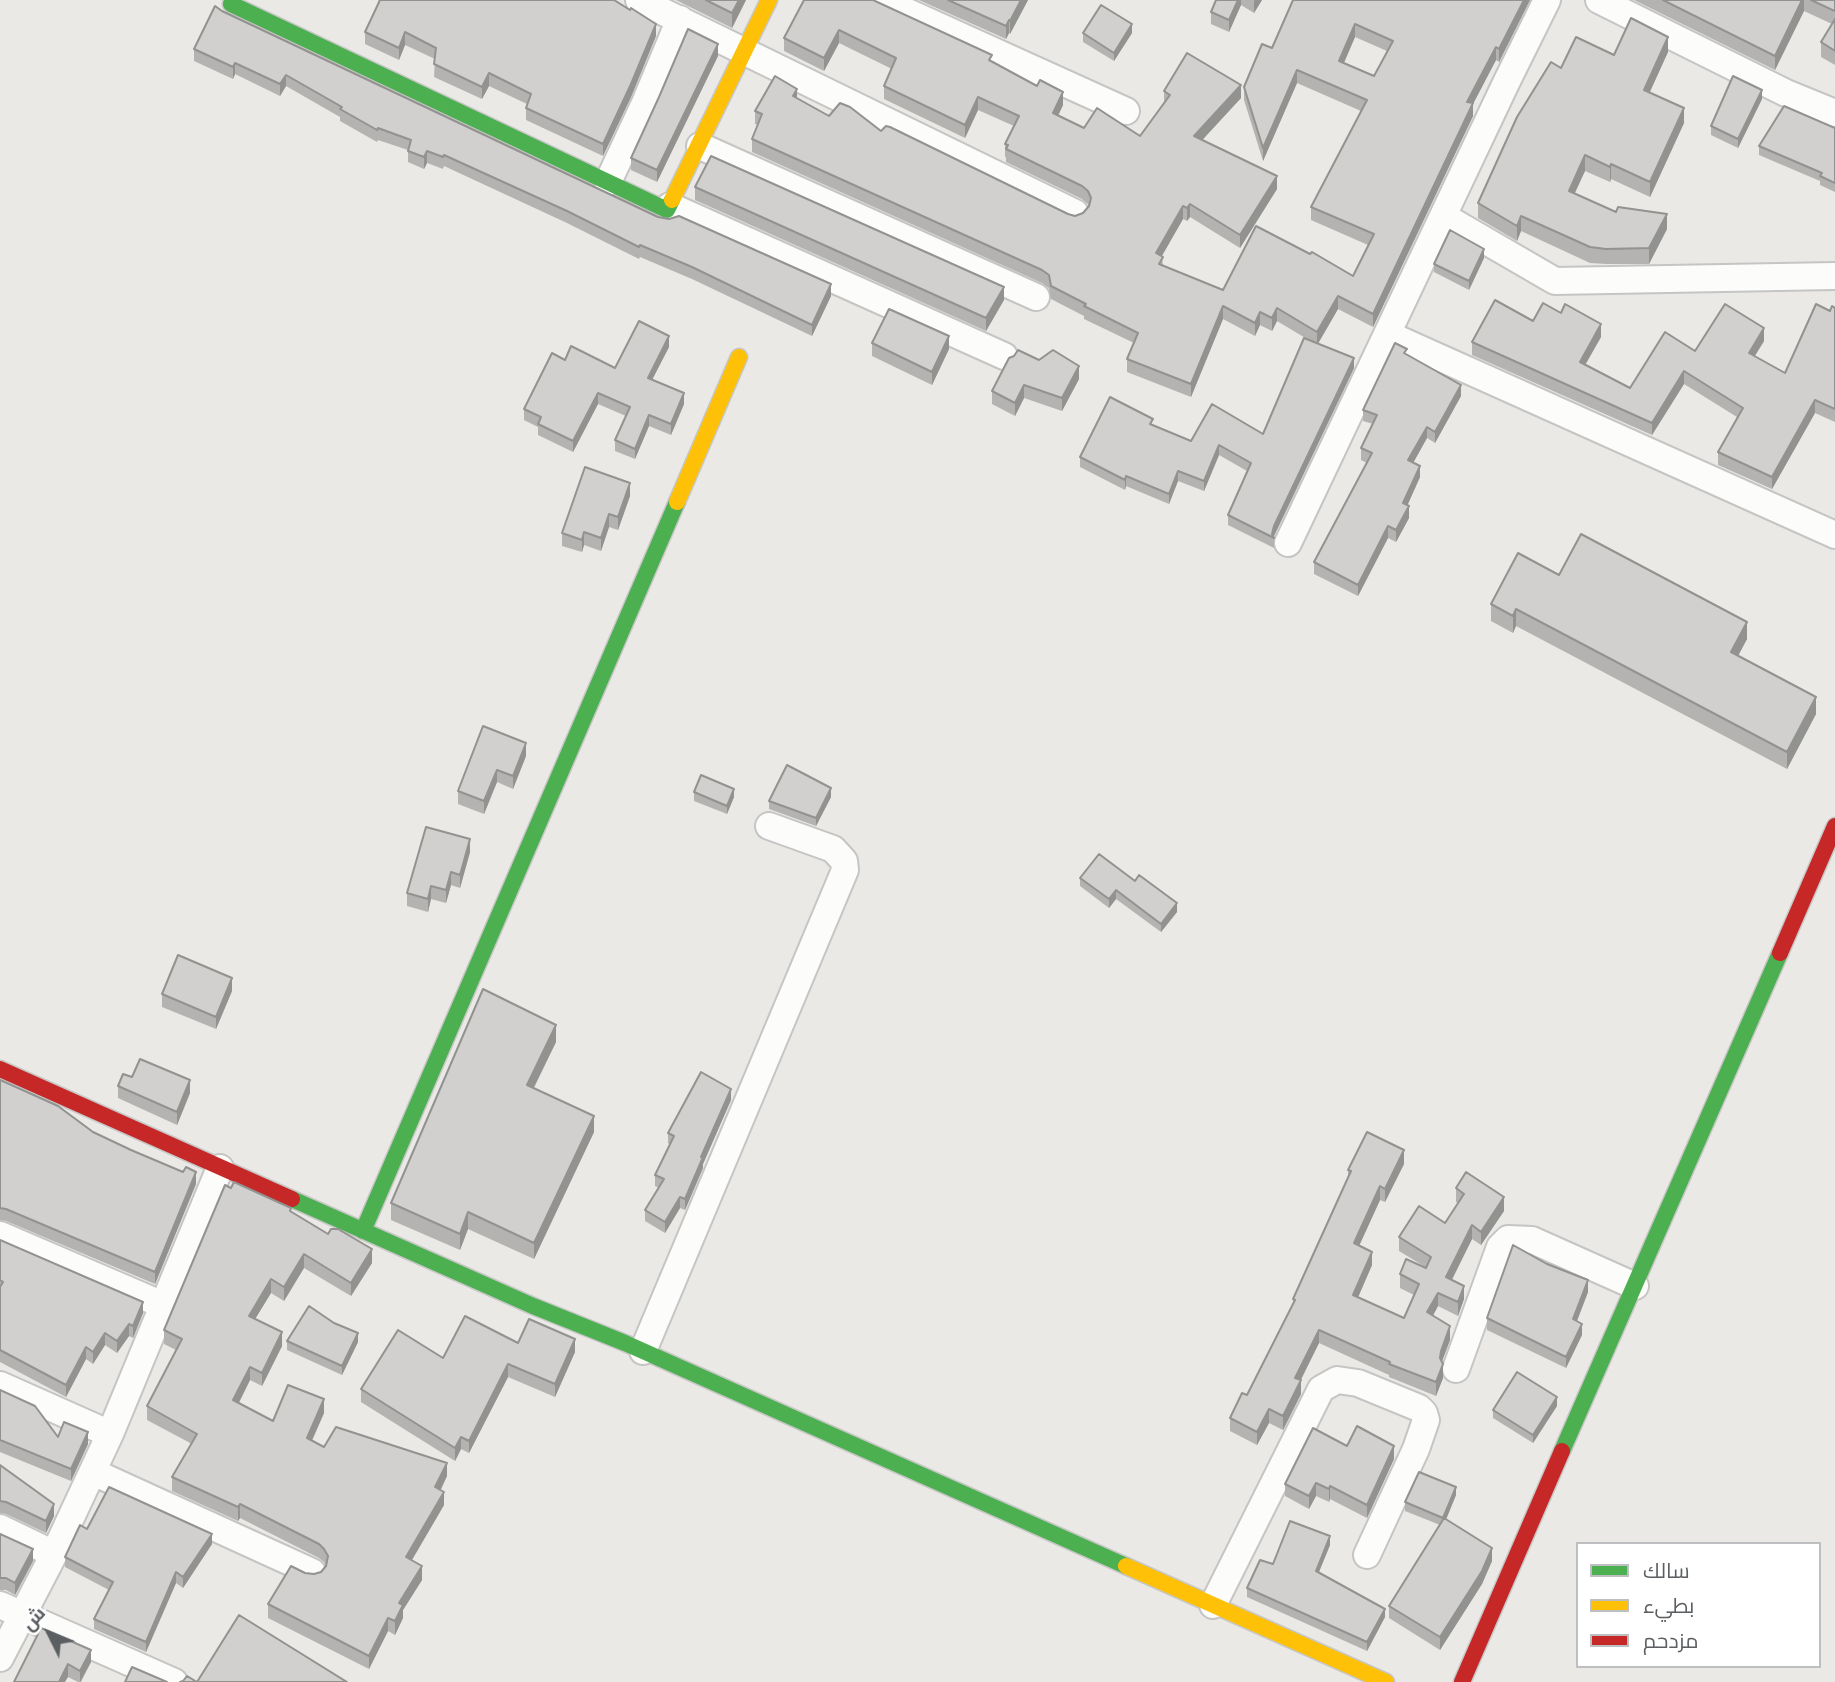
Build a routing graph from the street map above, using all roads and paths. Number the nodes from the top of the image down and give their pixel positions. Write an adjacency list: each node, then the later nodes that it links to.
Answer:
1 (639, 0): 7 (street)
2 (769, 0): 8 (street)
3 (881, 0): 9 (street)
4 (1547, 0): 15 (street)
5 (1599, 0): 10 (street)
6 (235, 2): 12 (street)
7 (680, 19): 8 (street); 12 (street)
8 (744, 52): 11 (street); 14 (street)
9 (1126, 111)
10 (1835, 113)
11 (700, 146): 13 (street); 17 (street)
12 (608, 182): 13 (street)
13 (670, 206): 19 (street)
14 (1075, 213)
15 (1443, 216): 16 (street); 18 (street)
16 (1835, 276)
17 (1036, 297)
18 (1387, 334): 21 (street); 22 (street)
19 (1004, 356)
20 (739, 357): 27 (street)
21 (1835, 535)
22 (1288, 543)
23 (769, 826): 31 (street)
24 (1835, 826): 29 (street)
25 (0, 1069): 26 (street)
26 (220, 1168): 27 (street); 30 (street)
27 (363, 1231): 31 (street)
28 (0, 1235): 30 (street)
29 (1635, 1286): 32 (street); 46 (street)
30 (163, 1305): 34 (street)
31 (643, 1351): 40 (street)
32 (1456, 1368)
33 (0, 1385): 34 (street)
34 (110, 1434): 35 (street)
35 (93, 1472): 37 (street); 39 (street)
36 (0, 1528): 37 (street)
37 (54, 1554): 41 (street)
38 (1367, 1555): 40 (street)
39 (312, 1572)
40 (1213, 1605): 43 (street)
41 (11, 1610): 42 (street); 44 (street)
42 (0, 1658)
43 (1331, 1671): 45 (street)
44 (174, 1682)
45 (1386, 1682)
46 (1462, 1682)

